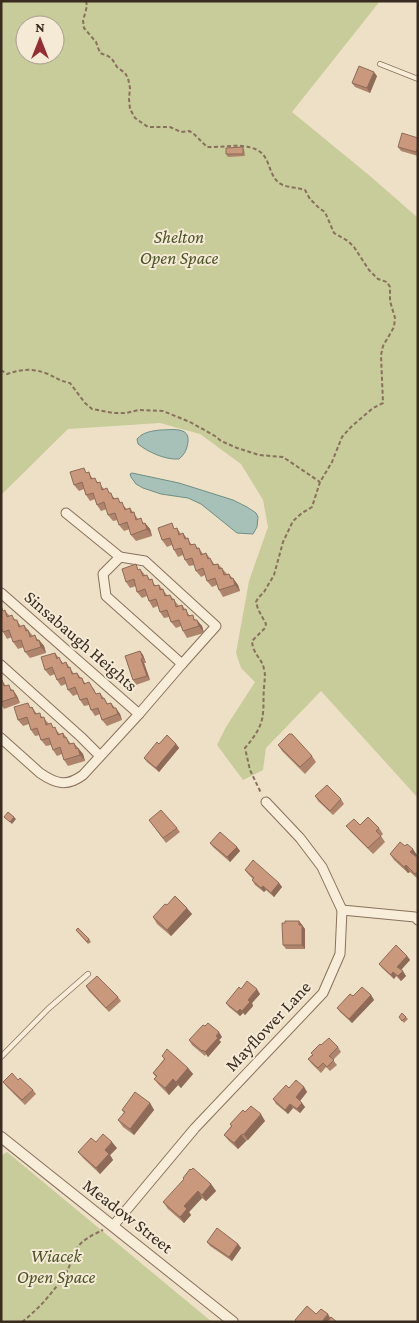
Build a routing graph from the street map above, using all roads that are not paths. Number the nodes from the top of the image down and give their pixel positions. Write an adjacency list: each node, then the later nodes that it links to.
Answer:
1 (380, 64): 2 (lane)
2 (418, 79)
3 (66, 513): 4 (street)
4 (120, 557): 6 (street); 6 (street, Sinsabaugh Heights)
5 (1, 593): 8 (street, Sinsabaugh Heights)
6 (182, 664): 8 (street, Sinsabaugh Heights)
7 (1, 665): 10 (street)
8 (139, 714): 10 (street, Sinsabaugh Heights)
9 (1, 738): 10 (street, Sinsabaugh Heights)
10 (100, 756)
11 (266, 802): 12 (street, Mayflower Lane)
12 (342, 910): 13 (street); 17 (street, Mayflower Lane)
13 (418, 920)
14 (88, 974): 15 (lane)
15 (1, 1057)
16 (1, 1137): 17 (street, Meadow Street)
17 (113, 1226): 18 (street, Meadow Street)
18 (233, 1322)

